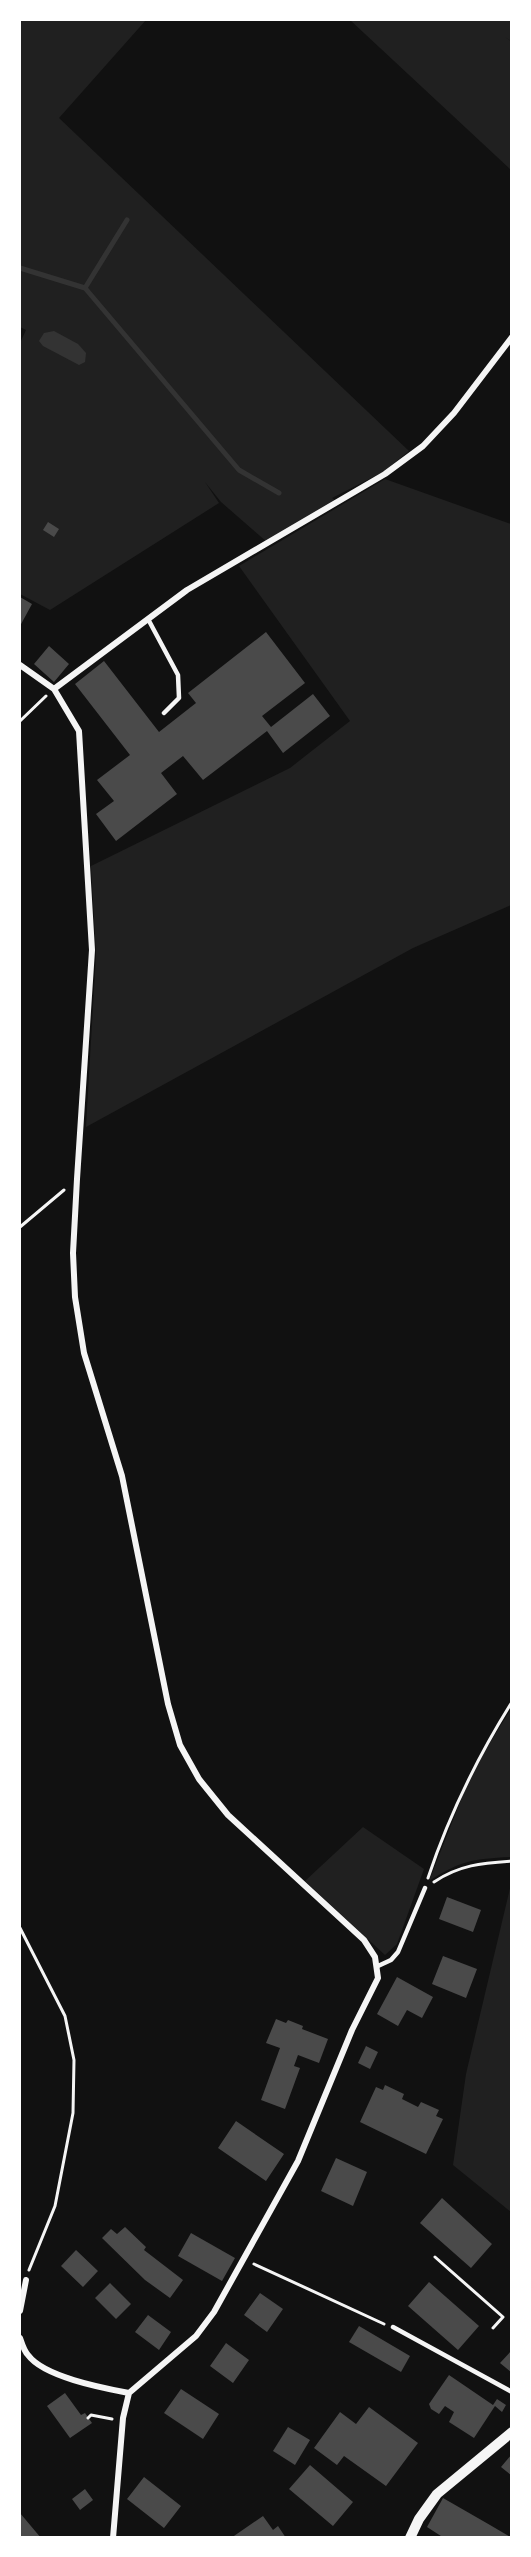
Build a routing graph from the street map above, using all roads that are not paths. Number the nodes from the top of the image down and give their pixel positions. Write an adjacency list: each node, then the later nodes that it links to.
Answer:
1 (512, 337): 2 (street)
2 (148, 619): 4 (street); 5 (lane)
3 (20, 665): 4 (street)
4 (54, 689): 7 (street)
5 (164, 713)
6 (425, 1888): 7 (lane)
7 (378, 1966): 13 (street)
8 (26, 2280): 9 (street)
9 (20, 2311)
10 (393, 2327): 12 (lane)
11 (20, 2338): 13 (street)
12 (512, 2392)
13 (129, 2393): 15 (street)
14 (512, 2432): 16 (street)
15 (113, 2538)
16 (410, 2538)

